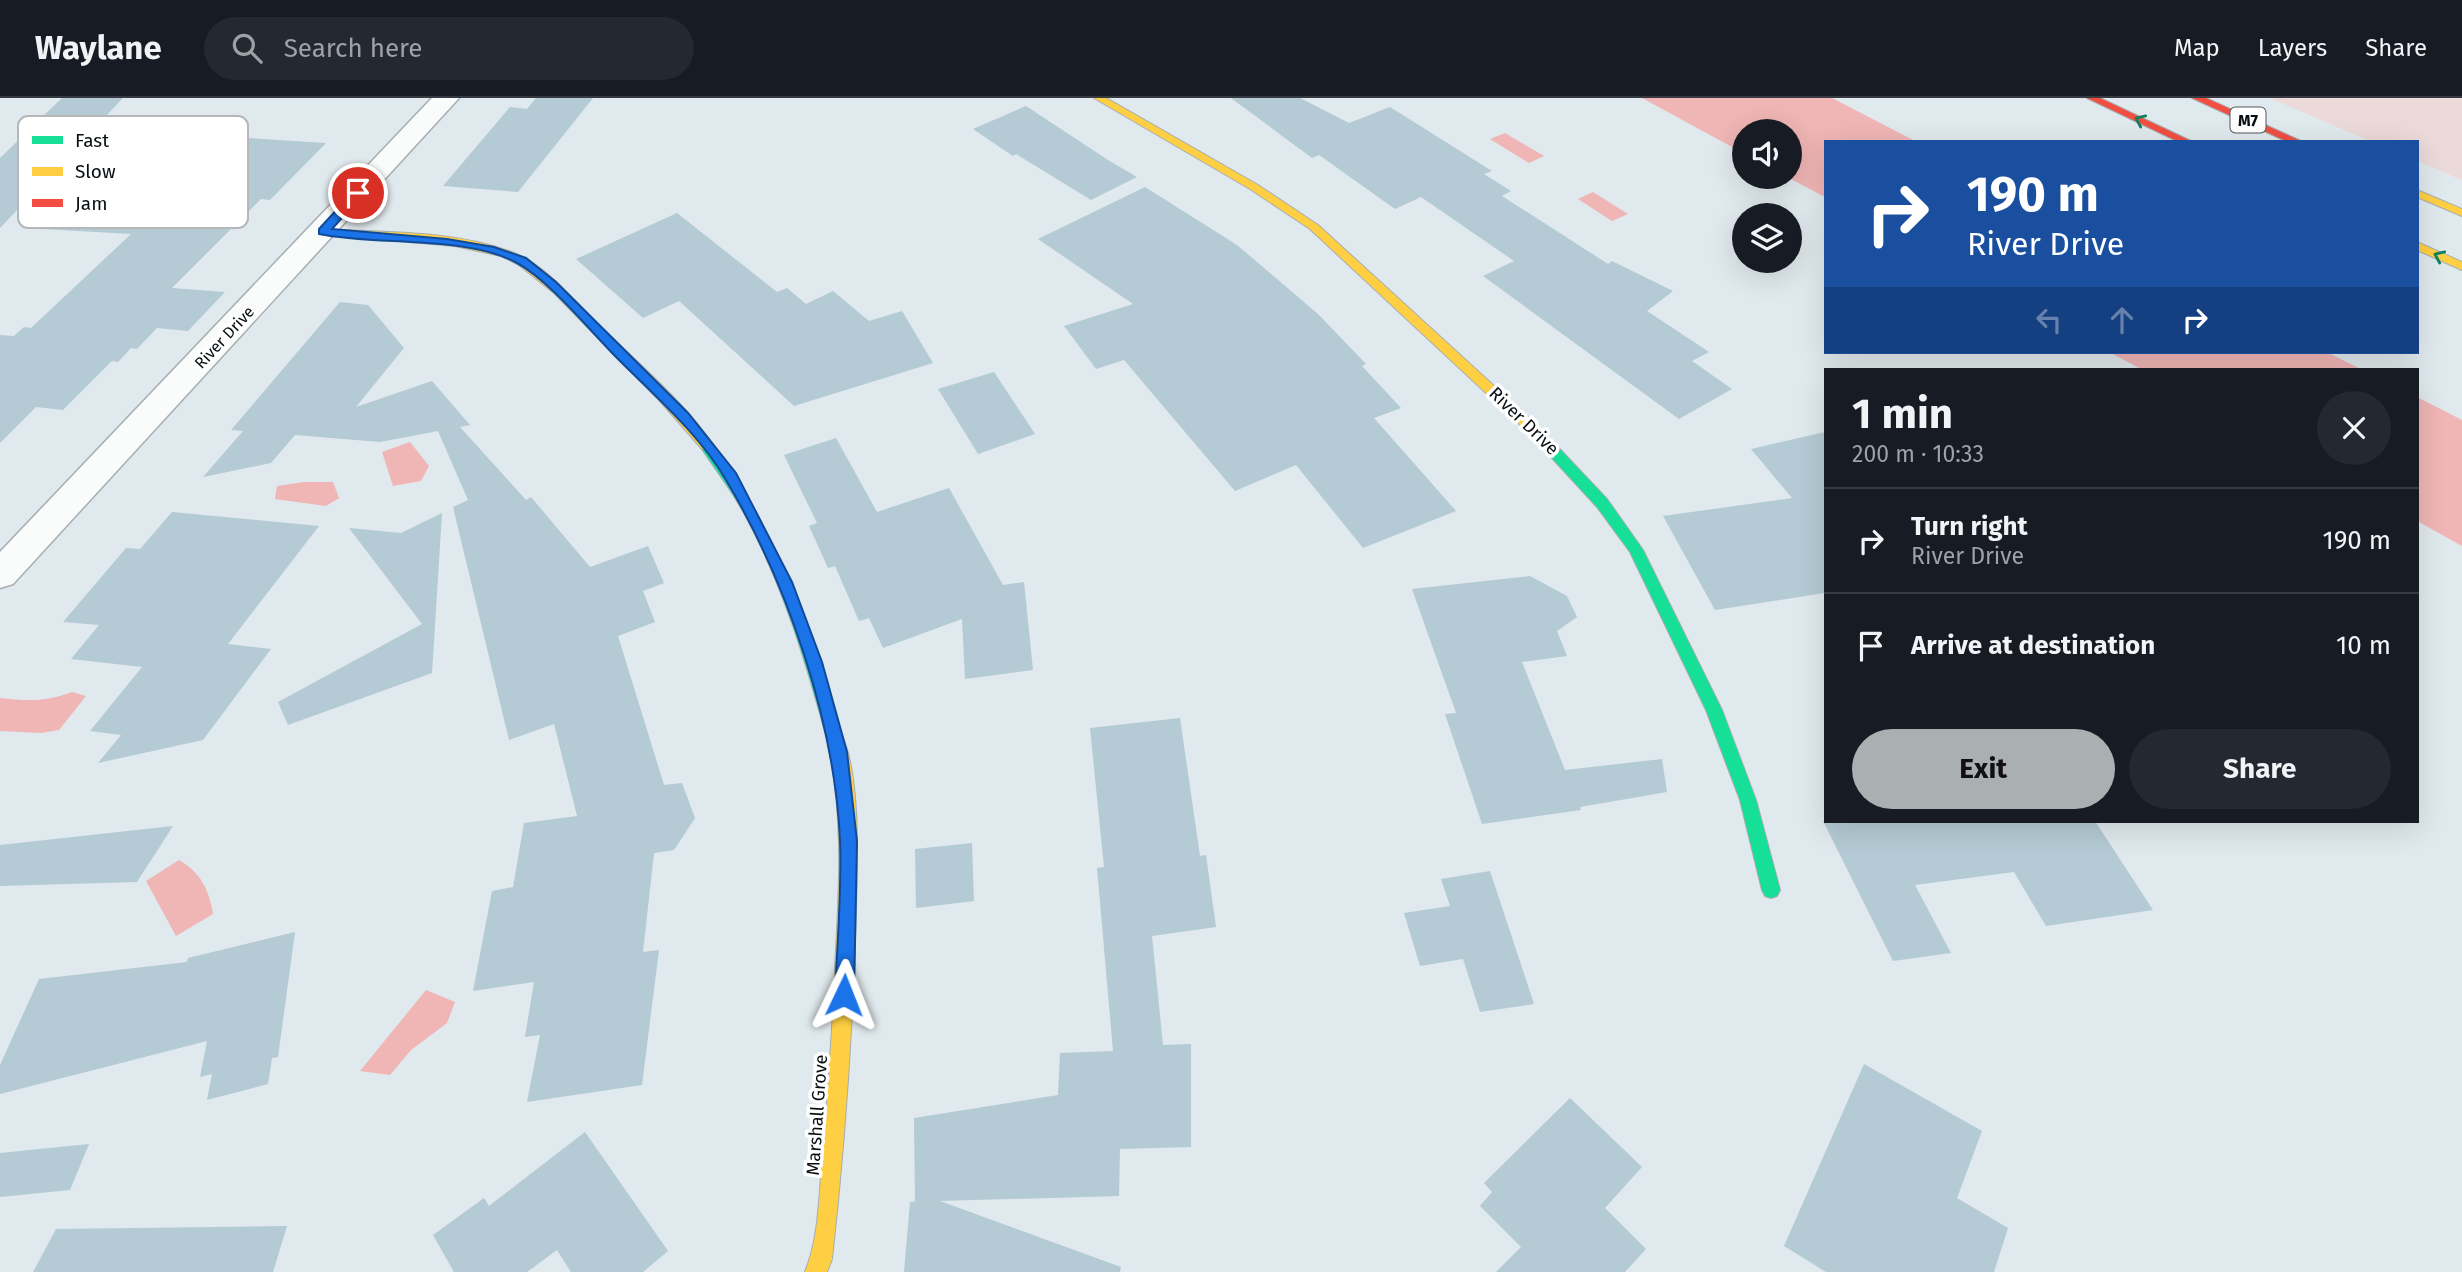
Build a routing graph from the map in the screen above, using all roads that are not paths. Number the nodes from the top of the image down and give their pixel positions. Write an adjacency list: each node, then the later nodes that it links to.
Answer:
1 (446, 98): 9 (street, River Drive)
2 (1098, 98): 13 (main road, River Drive)
3 (2092, 98): 5 (main road, one-way to 3)
4 (2197, 98): 6 (main road, M7)
5 (2184, 140)
6 (2293, 140)
7 (2419, 194): 8 (main road)
8 (2462, 213)
9 (323, 232): 12 (street, River Drive); 14 (main road, Marshall Grove)
10 (2419, 247): 11 (main road, one-way to 10)
11 (2462, 266)
12 (0, 575)
13 (1771, 890)
14 (816, 1272)

